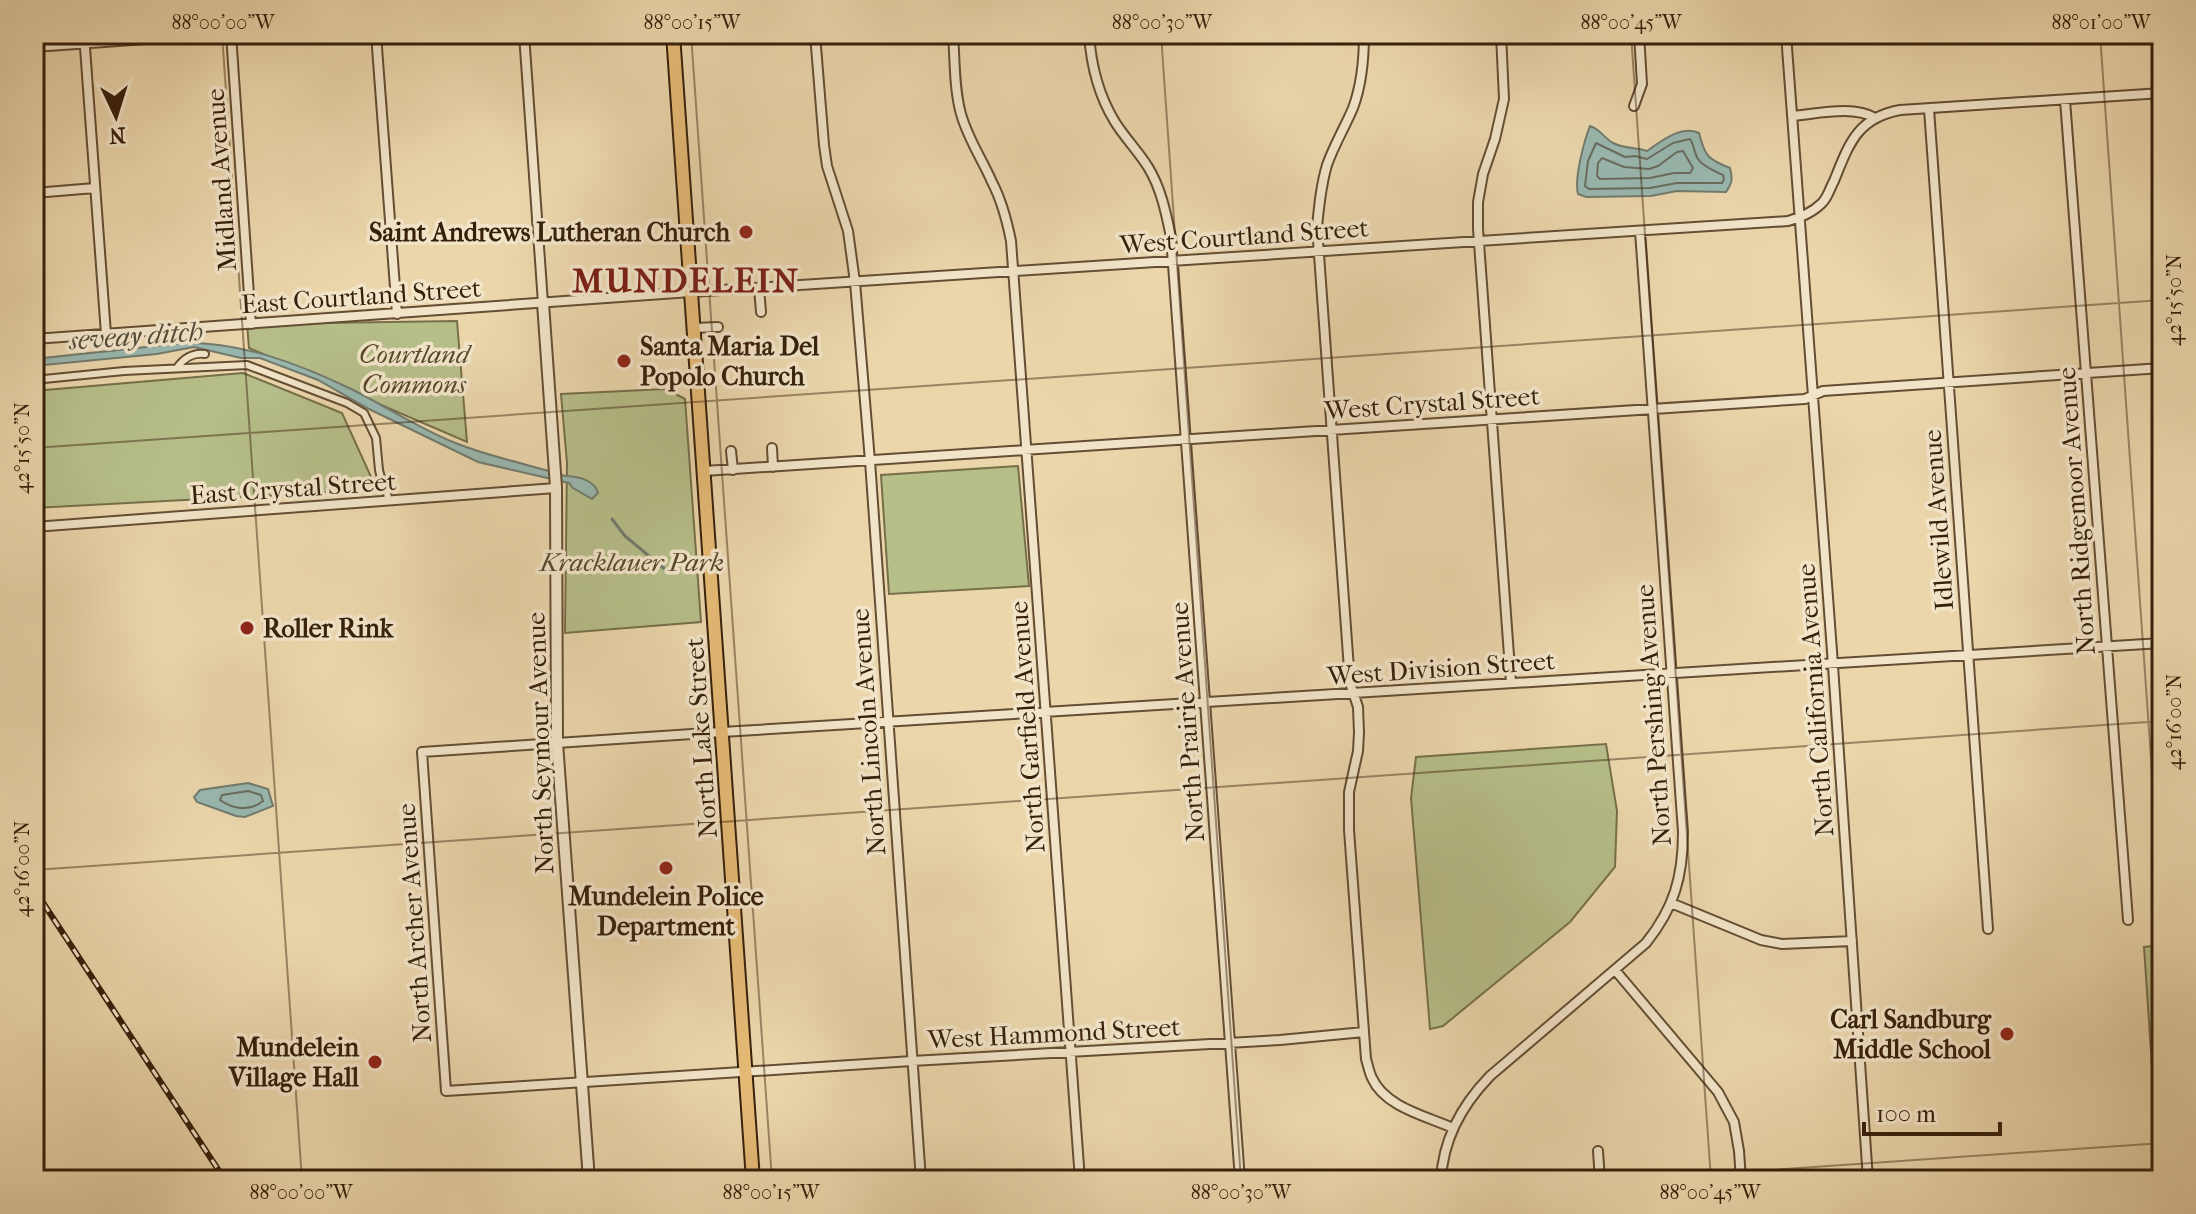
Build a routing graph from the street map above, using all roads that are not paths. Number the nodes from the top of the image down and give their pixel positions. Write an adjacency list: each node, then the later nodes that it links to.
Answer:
1 (217, 34): 13 (street)
2 (231, 34): 35 (street, Midland Avenue)
3 (376, 34): 34 (street)
4 (524, 34): 32 (street)
5 (673, 34): 31 (main road, North Lake Street)
6 (815, 34): 29 (street, North Lincoln Avenue)
7 (953, 34): 28 (street, North Garfield Avenue)
8 (1089, 34): 27 (street, North Prairie Avenue)
9 (1364, 34): 26 (street)
10 (1501, 34): 25 (street)
11 (1639, 34): 17 (street)
12 (1786, 34): 19 (street, North California Avenue)
13 (84, 39): 14 (street); 21 (street)
14 (34, 47)
15 (2162, 93): 16 (street)
16 (2065, 100): 18 (street); 43 (street, North Ridgemoor Avenue)
17 (1634, 106)
18 (1929, 109): 20 (street); 45 (street, Idlewild Avenue)
19 (1792, 116): 20 (street); 23 (street, North California Avenue)
20 (1875, 118): 23 (street)
21 (95, 188): 22 (street); 38 (street)
22 (34, 193)
23 (1800, 217): 24 (street, West Courtland Street); 46 (street, North California Avenue)
24 (1640, 231): 25 (street, West Courtland Street); 47 (street, North Pershing Avenue)
25 (1479, 240): 26 (street, West Courtland Street); 48 (street)
26 (1318, 251): 27 (street, West Courtland Street); 49 (street)
27 (1173, 261): 28 (street, West Courtland Street); 50 (street, North Prairie Avenue)
28 (1014, 271): 29 (street, West Courtland Street); 52 (street, North Garfield Avenue)
29 (855, 282): 30 (street, West Courtland Street); 54 (street, North Lincoln Avenue)
30 (759, 288): 31 (street, West Courtland Street); 33 (street)
31 (691, 292): 32 (street, East Courtland Street); 37 (main road, North Lake Street)
32 (543, 303): 34 (street, East Courtland Street); 58 (street, North Seymour Avenue)
33 (761, 312)
34 (397, 314): 35 (street, East Courtland Street)
35 (251, 324): 38 (street, East Courtland Street)
36 (718, 327): 37 (street)
37 (693, 328): 57 (main road, North Lake Street)
38 (106, 334): 39 (street, East Courtland Street)
39 (34, 339)
40 (205, 354): 41 (street)
41 (177, 368): 44 (street); 59 (street)
42 (2162, 368): 43 (street, West Crystal Street)
43 (2085, 373): 45 (street, West Crystal Street); 62 (street, North Ridgemoor Avenue)
44 (34, 380)
45 (1948, 382): 46 (street, West Crystal Street); 63 (street, Idlewild Avenue)
46 (1813, 394): 47 (street, West Crystal Street); 64 (street, North California Avenue)
47 (1653, 408): 48 (street, West Crystal Street); 65 (street, North Pershing Avenue)
48 (1493, 419): 49 (street, West Crystal Street); 66 (street)
49 (1332, 429): 50 (street, West Crystal Street); 67 (street)
50 (1187, 439): 52 (street, West Crystal Street); 68 (street, North Prairie Avenue)
51 (772, 448): 55 (street)
52 (1027, 449): 54 (street, West Crystal Street); 69 (street, North Garfield Avenue)
53 (731, 451): 56 (street)
54 (870, 461): 55 (street, West Crystal Street); 70 (street, North Lincoln Avenue)
55 (773, 467): 56 (street, West Crystal Street)
56 (733, 470): 57 (street, West Crystal Street)
57 (704, 471): 71 (main road, North Lake Street)
58 (556, 488): 59 (street, East Crystal Street); 72 (street, North Seymour Avenue)
59 (388, 501): 60 (street, East Crystal Street)
60 (34, 527)
61 (2162, 643): 62 (street, West Division Street)
62 (2106, 647): 63 (street, West Division Street); 75 (street, North Ridgemoor Avenue)
63 (1968, 656): 64 (street, West Division Street); 76 (street, Idlewild Avenue)
64 (1833, 663): 65 (street, West Division Street); 77 (street, North California Avenue)
65 (1672, 673): 66 (street, West Division Street); 74 (street, North Pershing Avenue)
66 (1511, 683): 67 (street, West Division Street)
67 (1354, 694): 68 (street, West Division Street); 79 (street)
68 (1206, 703): 69 (street, West Division Street); 80 (street, North Prairie Avenue)
69 (1046, 713): 70 (street, West Division Street); 81 (street, North Garfield Avenue)
70 (887, 722): 71 (street, West Division Street); 82 (street, North Lincoln Avenue)
71 (722, 732): 72 (street, West Division Street); 83 (main road, North Lake Street)
72 (557, 743): 73 (street, West Division Street); 84 (street, North Seymour Avenue)
73 (422, 752): 85 (street, North Archer Avenue)
74 (1671, 903): 77 (street); 78 (street, North Pershing Avenue)
75 (2128, 920)
76 (1988, 929)
77 (1852, 941): 96 (street, North California Avenue)
78 (1615, 970): 86 (street, North Pershing Avenue); 95 (street)
79 (1364, 1032): 80 (street, West Hammond Street); 86 (street)
80 (1230, 1043): 81 (street, West Hammond Street); 92 (street, North Prairie Avenue)
81 (1070, 1052): 82 (street, West Hammond Street); 91 (street, North Garfield Avenue)
82 (912, 1061): 83 (street, West Hammond Street); 90 (street, North Lincoln Avenue)
83 (747, 1072): 84 (street, West Hammond Street); 89 (main road, North Lake Street)
84 (582, 1081): 85 (street, West Hammond Street); 88 (street, North Seymour Avenue)
85 (446, 1091)
86 (1453, 1128): 93 (street, North Pershing Avenue)
87 (1598, 1151): 94 (street)
88 (589, 1180)
89 (753, 1180)
90 (921, 1180)
91 (1080, 1180)
92 (1240, 1180)
93 (1441, 1180)
94 (1600, 1180)
95 (1741, 1180)
96 (1868, 1180)

